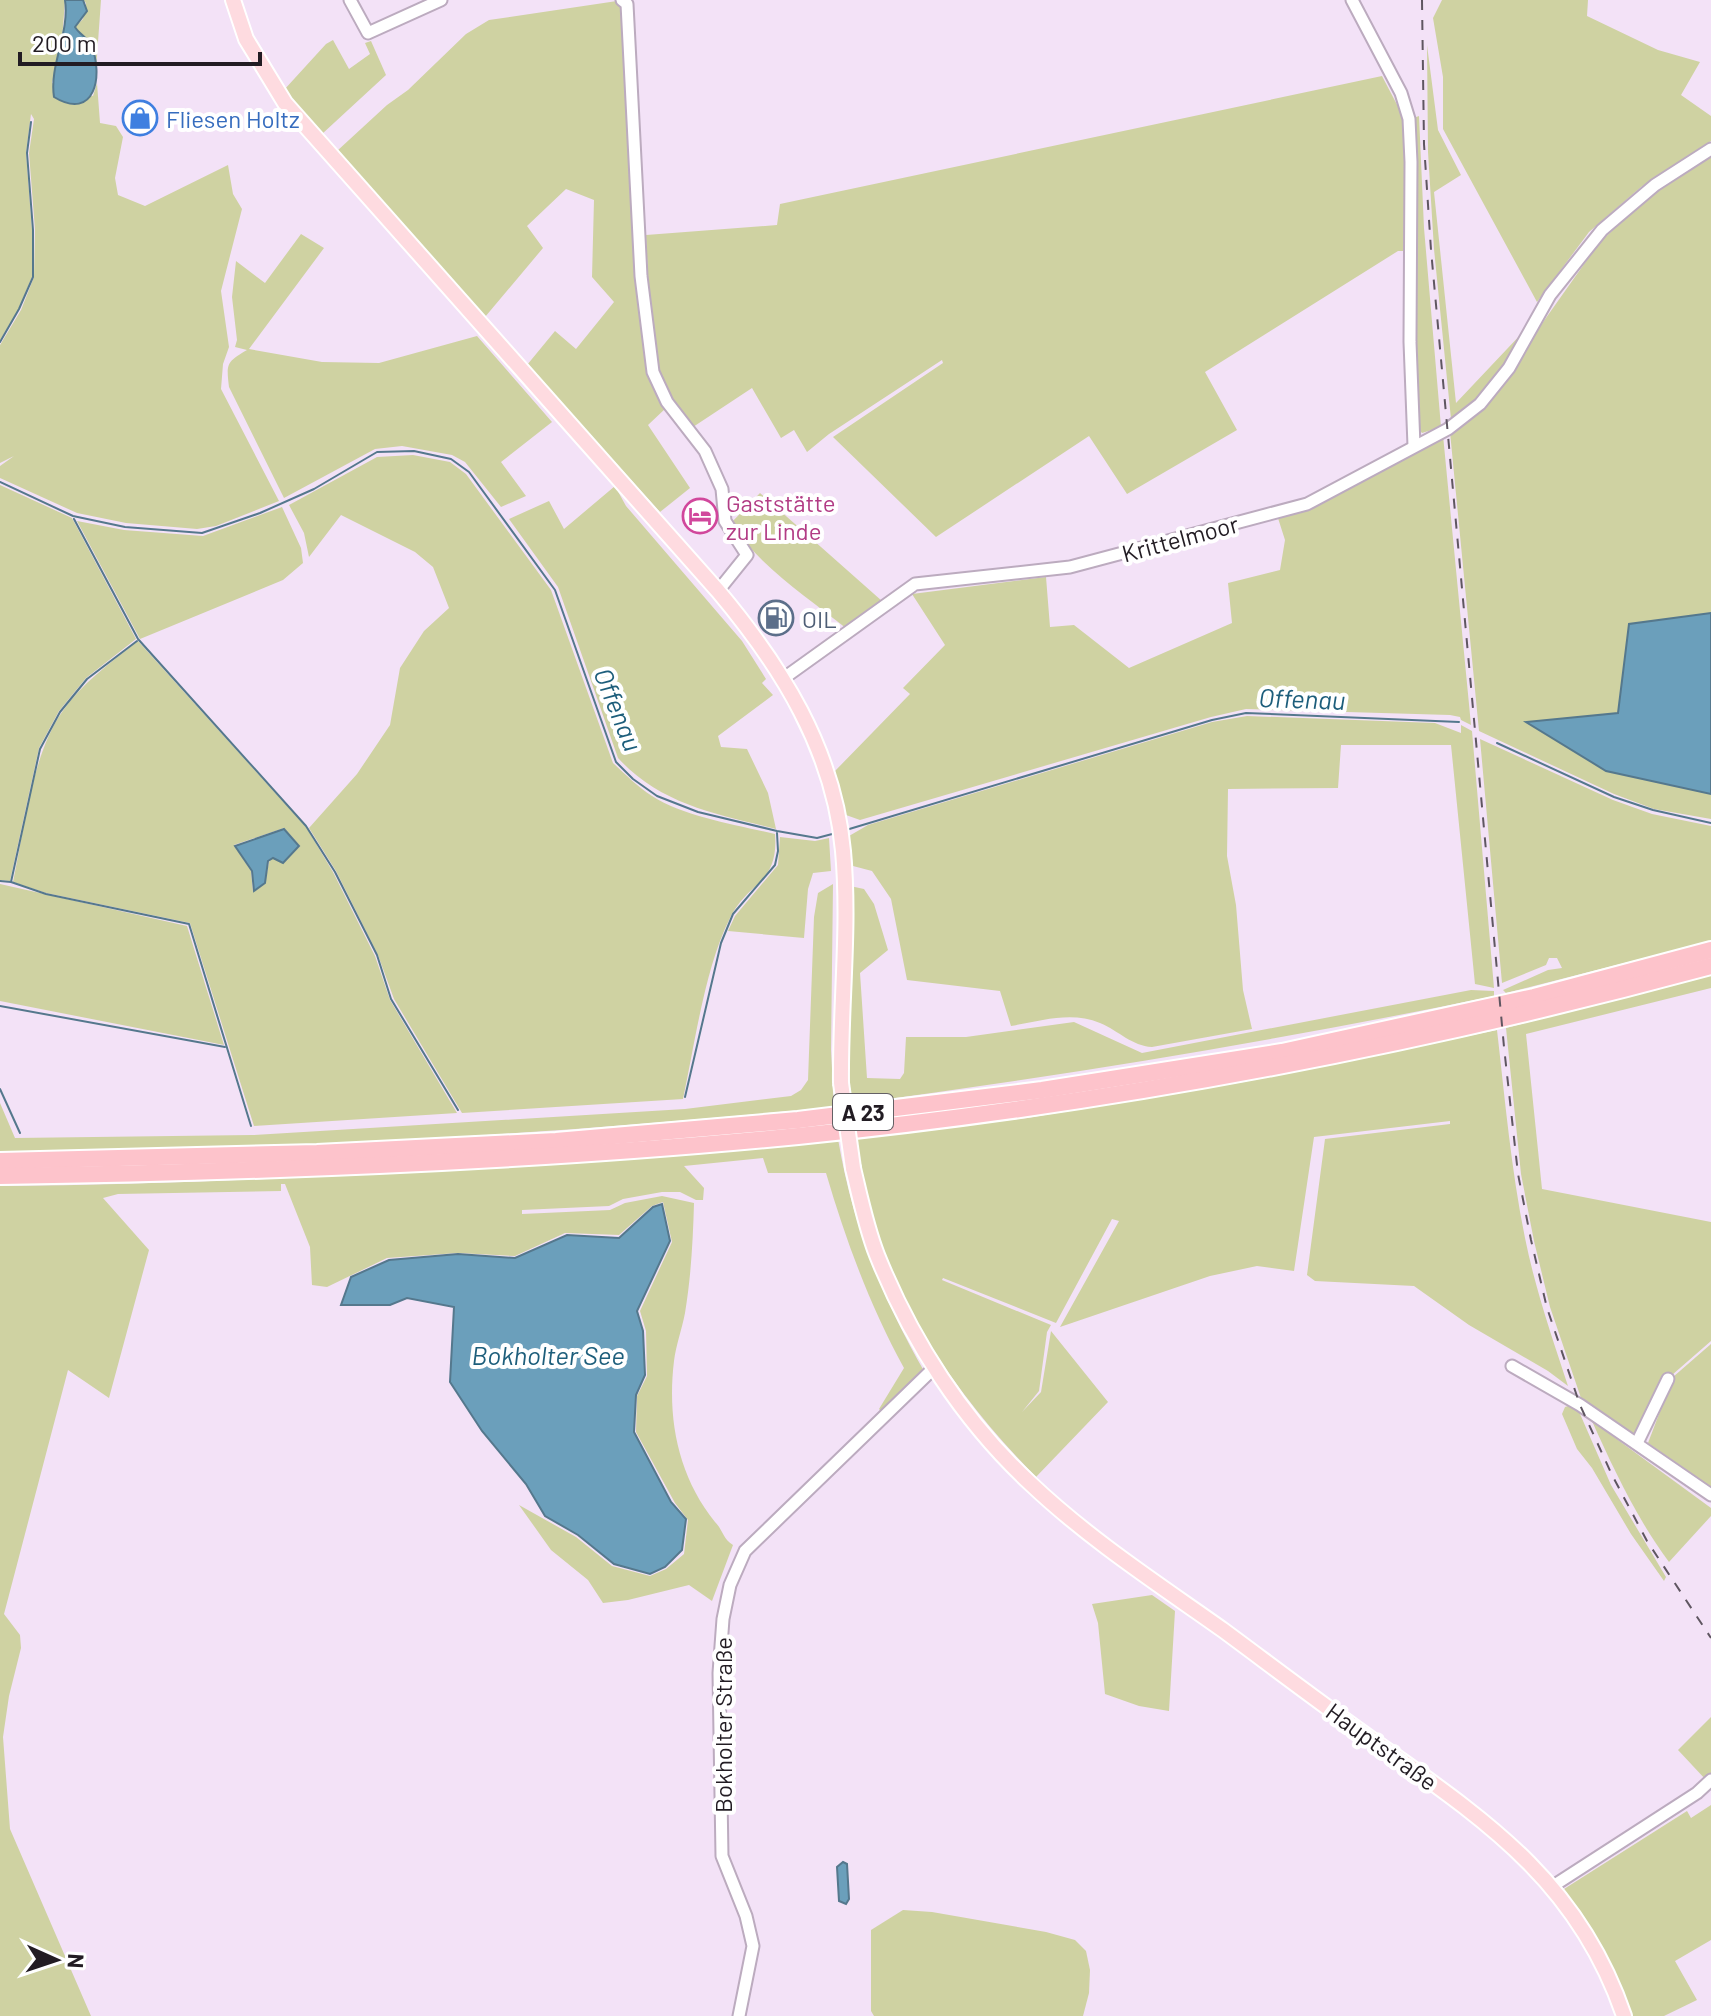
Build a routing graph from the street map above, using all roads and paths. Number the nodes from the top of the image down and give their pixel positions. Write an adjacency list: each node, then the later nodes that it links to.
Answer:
1 (233, 0): 8 (main road)
2 (350, 0): 3 (street)
3 (441, 0)
4 (1352, 0): 7 (street)
5 (625, 2): 8 (street)
6 (1711, 149): 7 (street, Krittelmoor)
7 (1414, 446): 9 (street, Krittelmoor)
8 (718, 591): 9 (main road)
9 (784, 678): 15 (main road, Hauptstraße, bridge)
10 (1711, 950): 12 (highway, A 23)
11 (1711, 966): 13 (highway, A 23)
12 (0, 1161)
13 (0, 1176)
14 (1512, 1366): 17 (street)
15 (934, 1368): 20 (main road, Hauptstraße); 21 (street, Bokholter Straße)
16 (1668, 1379): 17 (street)
17 (1637, 1443): 18 (street)
18 (1711, 1495)
19 (1711, 1780): 20 (street)
20 (1553, 1886): 22 (main road, Hauptstraße)
21 (739, 2016)
22 (1624, 2016)

